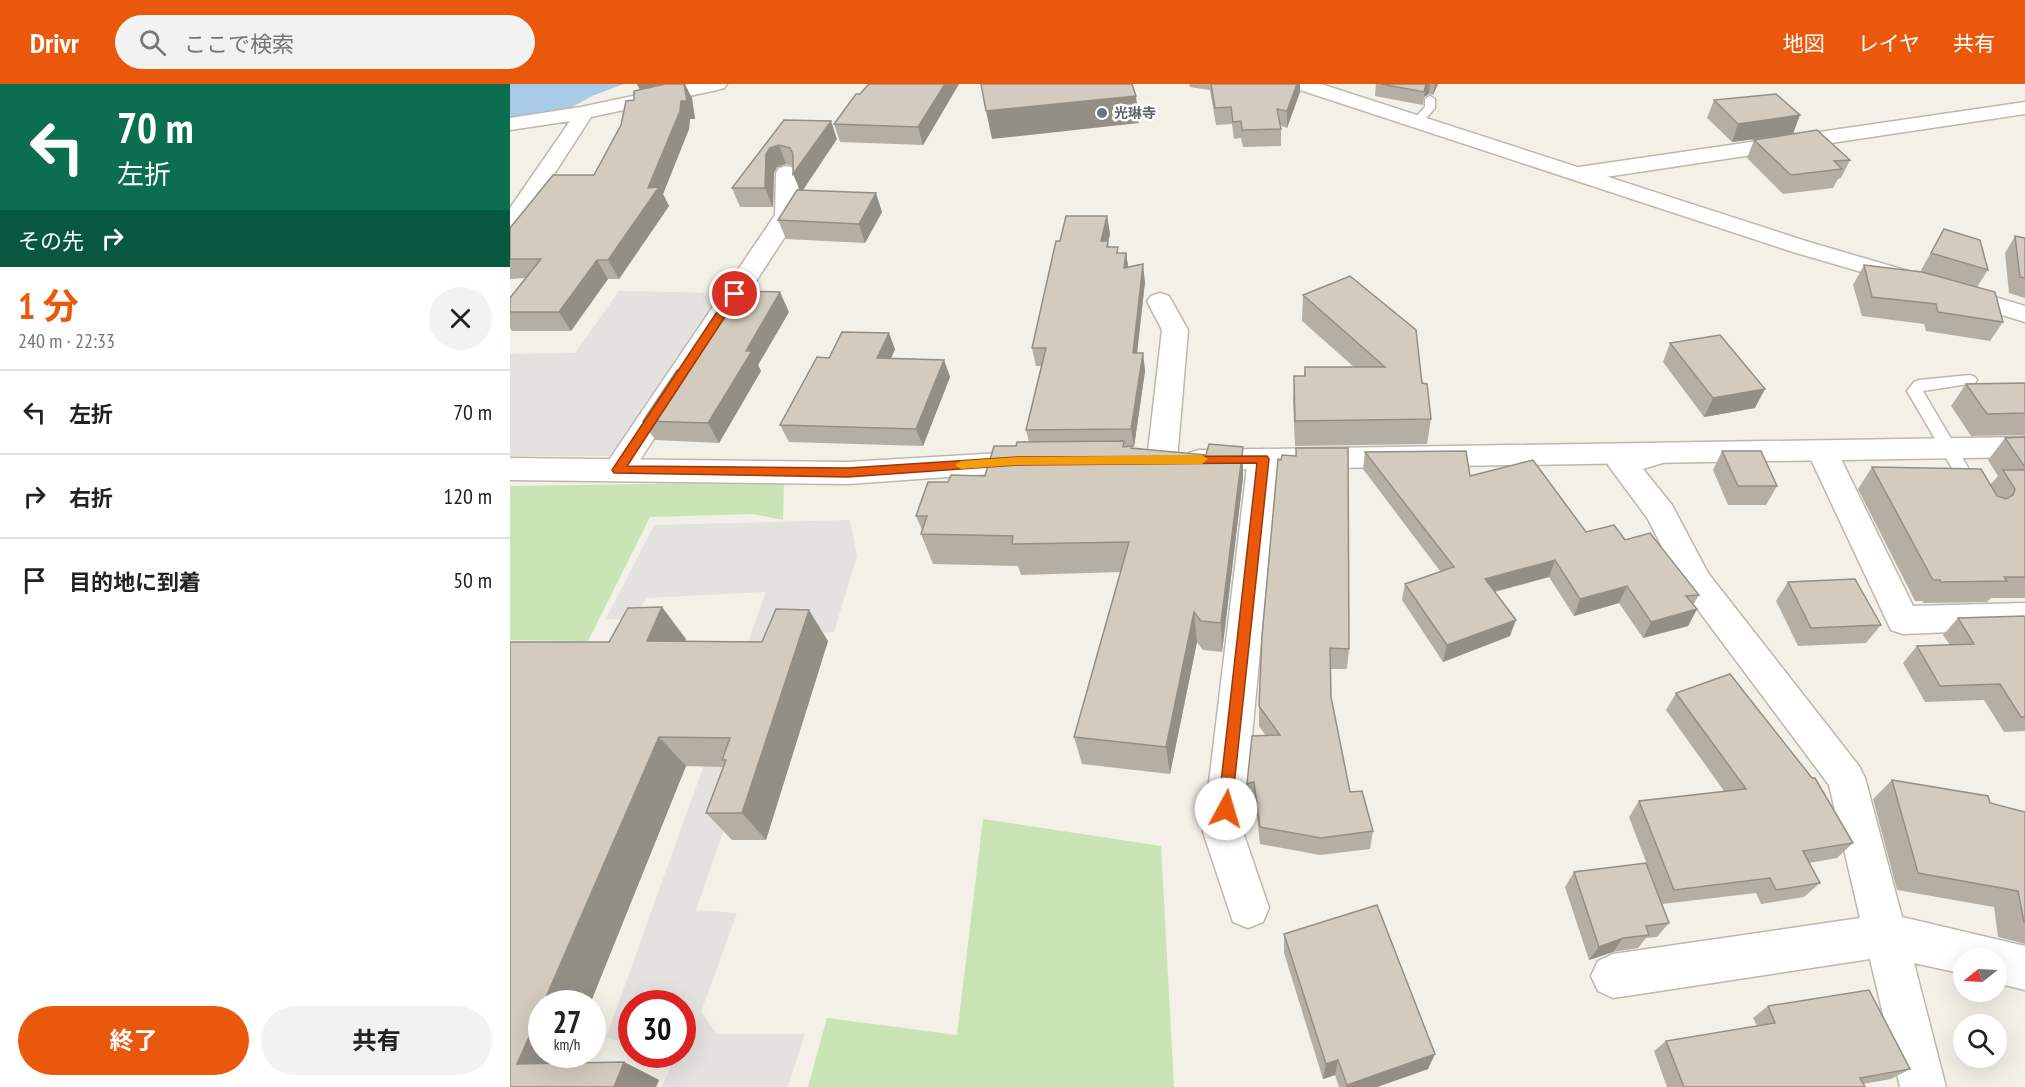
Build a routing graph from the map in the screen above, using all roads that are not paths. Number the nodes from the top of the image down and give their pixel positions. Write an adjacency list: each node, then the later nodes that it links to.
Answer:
1 (717, 84): 5 (street)
2 (1301, 84): 6 (street)
3 (1430, 99): 6 (lane)
4 (2025, 108): 9 (street)
5 (581, 113): 7 (street); 10 (street)
6 (1418, 121): 9 (street)
7 (510, 124)
8 (787, 173): 21 (street)
9 (1579, 174): 12 (street)
10 (510, 225)
11 (1160, 301): 18 (street)
12 (2025, 314)
13 (1970, 380): 14 (lane)
14 (1947, 447): 15 (street); 16 (street); 22 (lane)
15 (2025, 447)
16 (1822, 451): 17 (street); 23 (street)
17 (1659, 454): 18 (street); 25 (street)
18 (1263, 459): 24 (street)
19 (1062, 461): 21 (street)
20 (510, 469): 21 (street)
21 (618, 470)
22 (1981, 502)
23 (2025, 616)
24 (1248, 908)
25 (1886, 935): 26 (street); 29 (street); 30 (street)
26 (1953, 951)
27 (2007, 964): 28 (street)
28 (2025, 968)
29 (1613, 976)
30 (1923, 1087)

